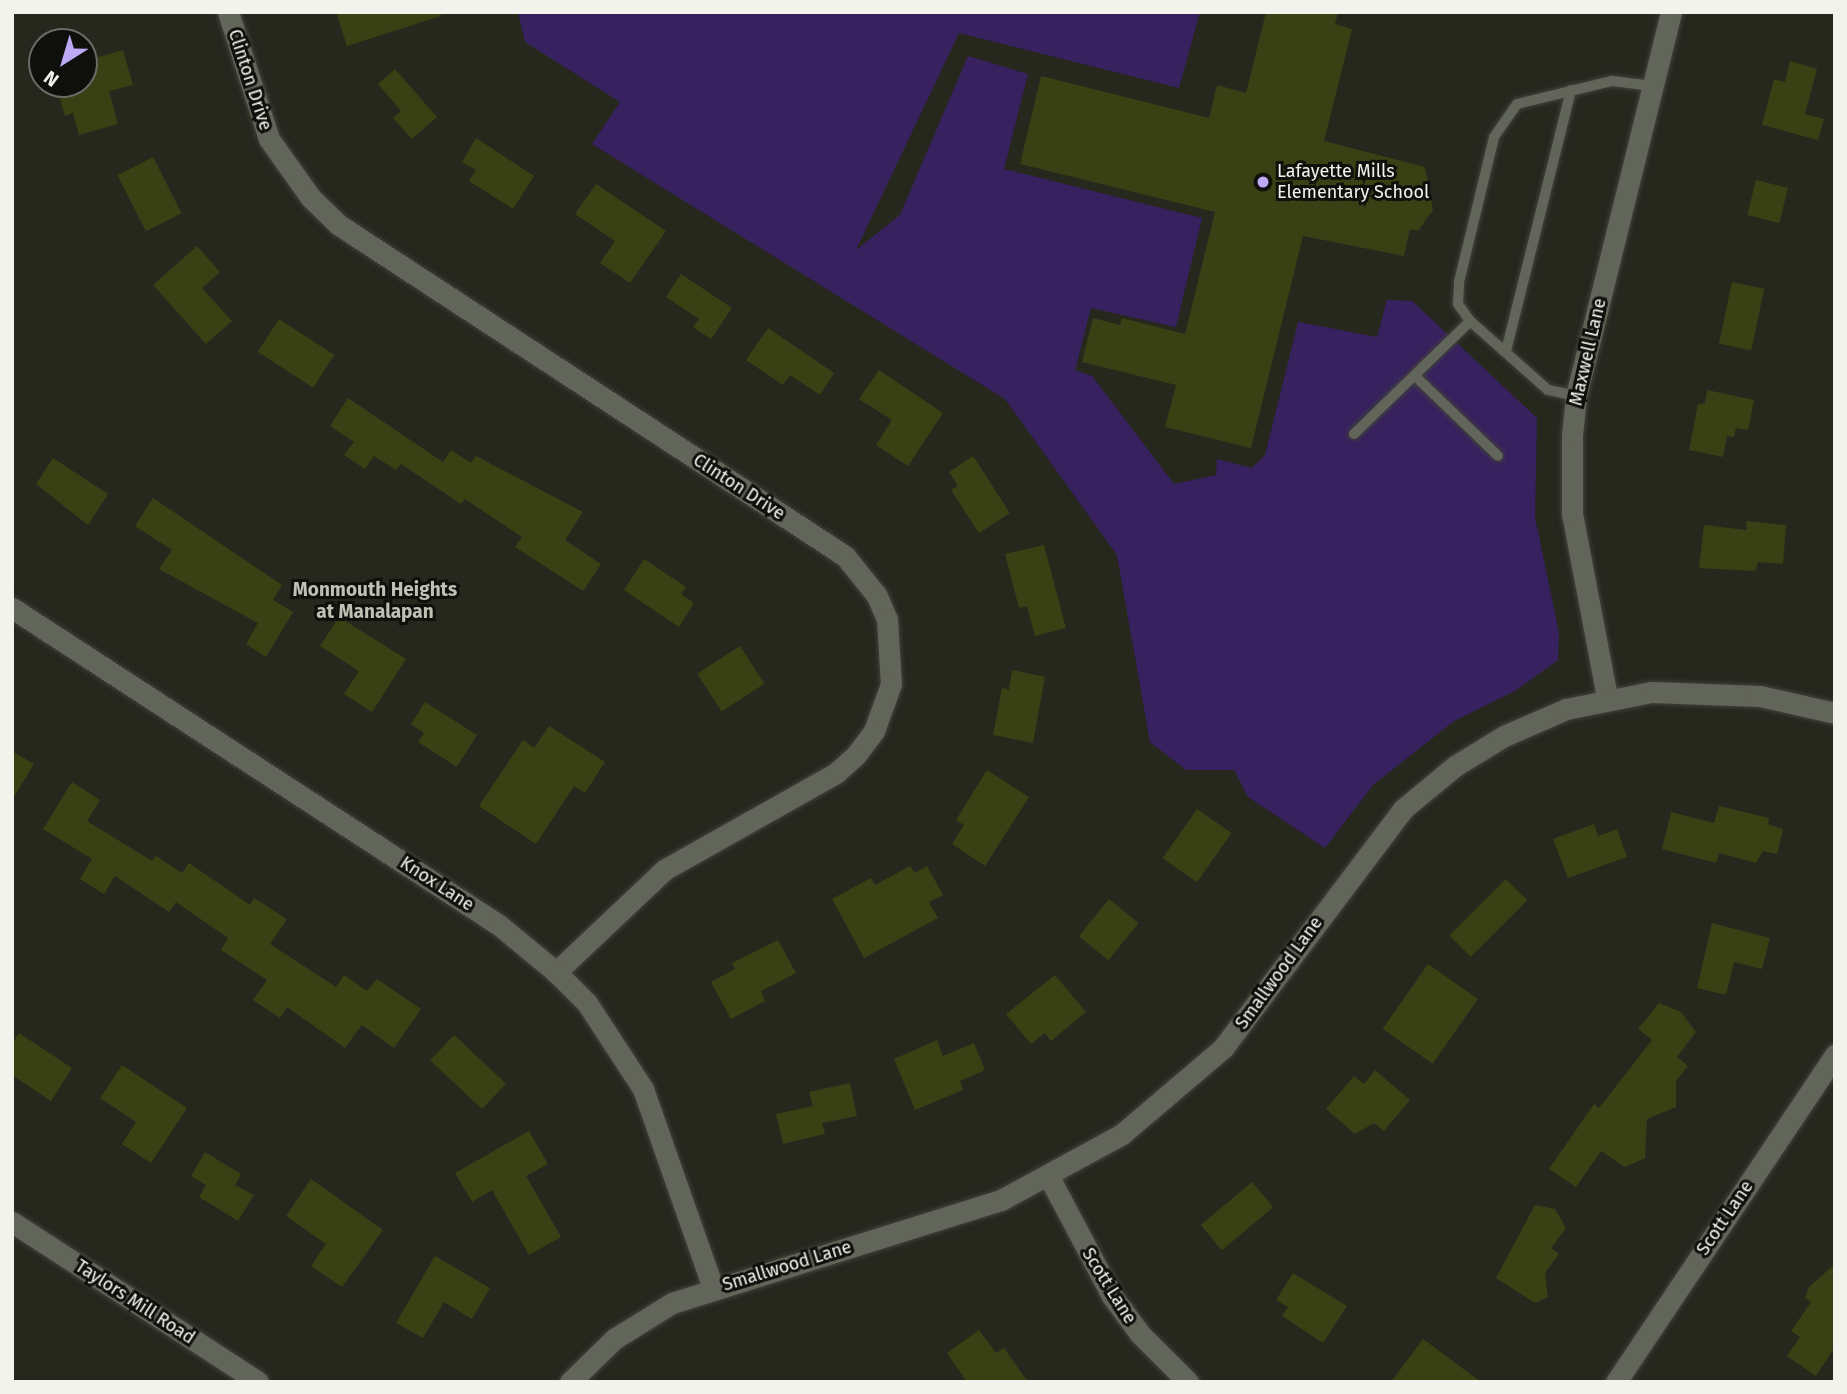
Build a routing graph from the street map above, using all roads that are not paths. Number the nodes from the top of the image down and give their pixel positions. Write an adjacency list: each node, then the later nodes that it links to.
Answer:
1 (228, 12): 14 (street, Clinton Drive)
2 (1671, 12): 3 (street, Maxwell Lane)
3 (1653, 86): 4 (lane); 8 (street, Maxwell Lane)
4 (1571, 90): 5 (lane); 6 (lane)
5 (1470, 321): 6 (lane); 7 (lane)
6 (1506, 351): 8 (lane)
7 (1415, 376): 9 (lane); 10 (lane)
8 (1576, 396): 12 (street, Maxwell Lane)
9 (1354, 434)
10 (1498, 456)
11 (12, 608): 14 (street, Knox Lane)
12 (1607, 697): 13 (street, Smallwood Lane); 16 (street, Smallwood Lane)
13 (1835, 713)
14 (556, 972): 18 (street, Knox Lane)
15 (1835, 1055): 22 (street, Scott Lane)
16 (1049, 1177): 18 (street, Smallwood Lane); 21 (street, Scott Lane)
17 (12, 1222): 19 (street, Taylors Mill Road)
18 (713, 1288): 20 (street, Smallwood Lane)
19 (258, 1382)
20 (570, 1382)
21 (1188, 1382)
22 (1616, 1382)

